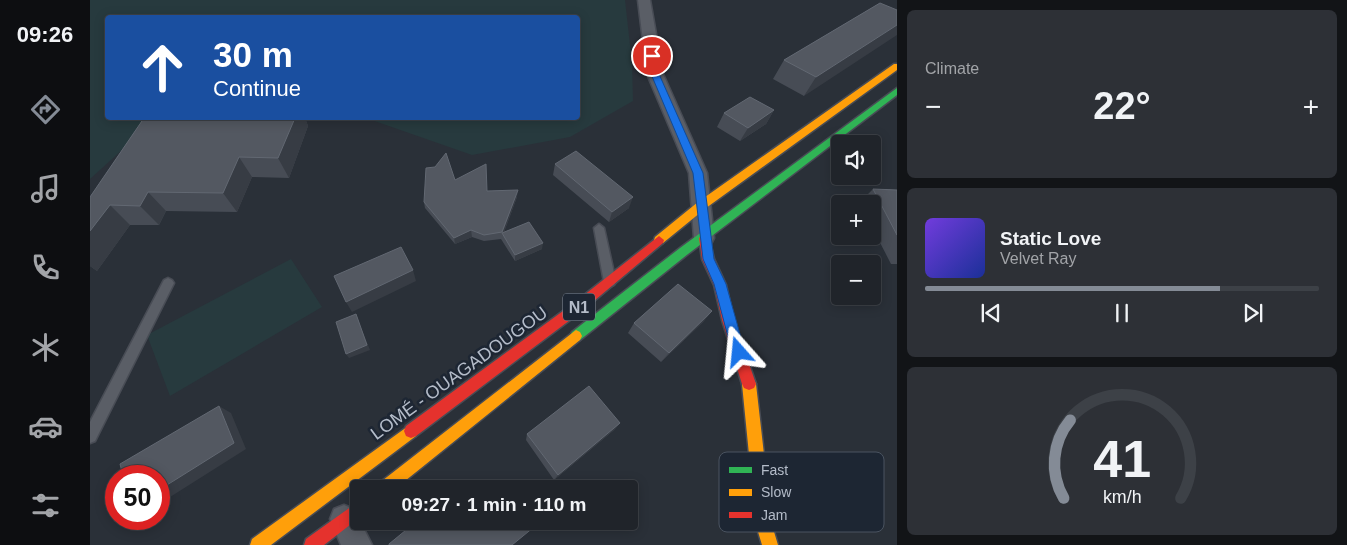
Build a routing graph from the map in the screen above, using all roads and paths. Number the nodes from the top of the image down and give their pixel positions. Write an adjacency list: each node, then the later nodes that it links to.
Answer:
1 (644, 0): 4 (street)
2 (897, 66): 4 (main road, LOMÉ - OUAGADOUGOU / N1)
3 (897, 91): 6 (main road, N1)
4 (702, 205): 6 (street); 7 (main road, LOMÉ - OUAGADOUGOU / N1)
5 (599, 228): 7 (lane)
6 (704, 238): 9 (main road, N1); 11 (main road)
7 (610, 281): 9 (lane); 16 (main road, LOMÉ - OUAGADOUGOU / N1)
8 (168, 283): 10 (lane)
9 (619, 304): 12 (main road, N1)
10 (90, 436)
11 (756, 452)
12 (394, 480)
13 (350, 515): 17 (main road)
14 (354, 530): 18 (street)
15 (766, 532): 19 (main road)
16 (258, 545)
17 (312, 545)
18 (357, 545)
19 (770, 545)

